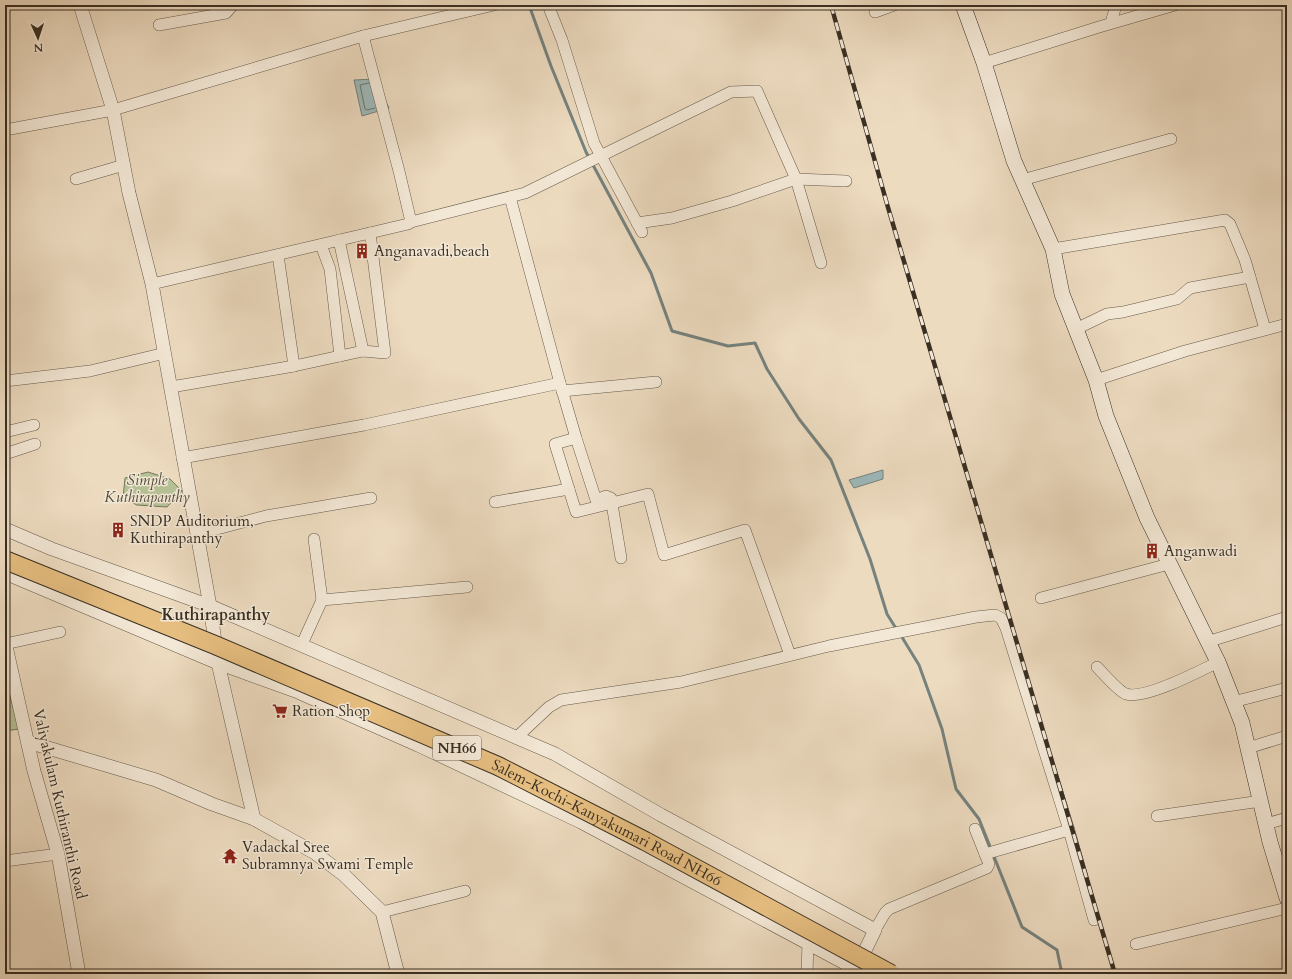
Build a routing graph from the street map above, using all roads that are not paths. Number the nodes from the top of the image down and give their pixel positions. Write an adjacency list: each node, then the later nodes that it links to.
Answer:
1 (80, 5): 14 (street)
2 (233, 5): 11 (street)
3 (494, 5): 12 (street)
4 (548, 5): 17 (street)
5 (894, 5): 9 (street)
6 (962, 5): 13 (main road)
7 (1116, 5): 10 (street)
8 (1175, 5): 10 (street)
9 (875, 12)
10 (1111, 23): 13 (street)
11 (159, 25)
12 (362, 36): 14 (street); 24 (street)
13 (984, 64): 21 (main road)
14 (113, 110): 15 (street); 18 (street)
15 (5, 130)
16 (1171, 139): 21 (street)
17 (600, 156): 20 (street); 20 (street); 23 (street)
18 (124, 165): 19 (street); 32 (street)
19 (76, 179)
20 (796, 179): 22 (street); 30 (street)
21 (1022, 180): 28 (main road)
22 (846, 181)
23 (510, 197): 24 (street); 44 (street)
24 (410, 222): 25 (street)
25 (370, 233): 26 (street); 36 (street)
26 (339, 240): 27 (street); 36 (street)
27 (321, 245): 29 (street); 38 (street)
28 (1053, 249): 31 (street); 35 (main road)
29 (278, 254): 32 (street); 39 (street)
30 (821, 263)
31 (1250, 277): 34 (street); 35 (street)
32 (152, 284): 37 (street)
33 (1287, 324): 34 (street)
34 (1265, 328): 40 (street)
35 (1076, 329): 40 (main road)
36 (363, 351): 38 (street)
37 (165, 353): 41 (street); 43 (street)
38 (340, 356): 39 (street)
39 (294, 366): 43 (street)
40 (1096, 380): 60 (main road)
41 (5, 381)
42 (656, 382): 44 (street)
43 (171, 387): 50 (street)
44 (561, 387): 47 (street); 50 (street)
45 (34, 425): 46 (street)
46 (5, 432)
47 (576, 438): 51 (street); 54 (street)
48 (35, 444): 49 (street)
49 (5, 454)
50 (182, 458): 56 (street)
51 (569, 488): 53 (street); 54 (street)
52 (371, 498): 56 (street)
53 (495, 502)
54 (612, 504): 58 (street); 71 (street)
55 (5, 529): 65 (street)
56 (198, 534): 65 (street)
57 (314, 539): 64 (street)
58 (621, 558)
59 (5, 560): 103 (highway, Salem-Kochi-Kanyakumari Road NH66 / NH66, bridge)
60 (1169, 564): 63 (street); 68 (main road)
61 (5, 573): 72 (street)
62 (467, 587): 64 (street)
63 (1041, 598)
64 (322, 600): 70 (street)
65 (210, 606): 70 (street); 72 (street)
66 (1287, 617): 68 (street)
67 (60, 632): 69 (street)
68 (1207, 642): 73 (main road)
69 (5, 643): 79 (street, Valiyakulam Kuthiranthi Road)
70 (302, 644): 78 (street)
71 (790, 655): 78 (street); 87 (street)
72 (218, 662): 84 (street); 97 (street)
73 (1218, 662): 74 (street); 76 (main road)
74 (1097, 667)
75 (1287, 688): 76 (street)
76 (1233, 702): 80 (main road)
77 (1287, 736): 80 (street)
78 (517, 737): 96 (street)
79 (28, 742): 84 (street); 88 (street, Valiyakulam Kuthiranthi Road)
80 (1248, 748): 81 (main road)
81 (1261, 801): 82 (street); 85 (main road)
82 (1157, 816)
83 (1287, 818): 85 (street)
84 (254, 819): 94 (street)
85 (1266, 824): 92 (main road)
86 (975, 829): 89 (street)
87 (1069, 830): 89 (street); 95 (street)
88 (58, 854): 90 (street); 100 (street, Valiyakulam Kuthiranthi Road)
89 (985, 854): 96 (street)
90 (5, 861)
91 (465, 891): 94 (street)
92 (1287, 898)
93 (1287, 908): 98 (street)
94 (382, 912): 101 (street)
95 (1094, 920)
96 (875, 930): 99 (street)
97 (808, 942): 99 (street); 102 (street)
98 (1136, 944)
99 (861, 972)
100 (79, 974)
101 (398, 974)
102 (807, 974)
103 (891, 974)

